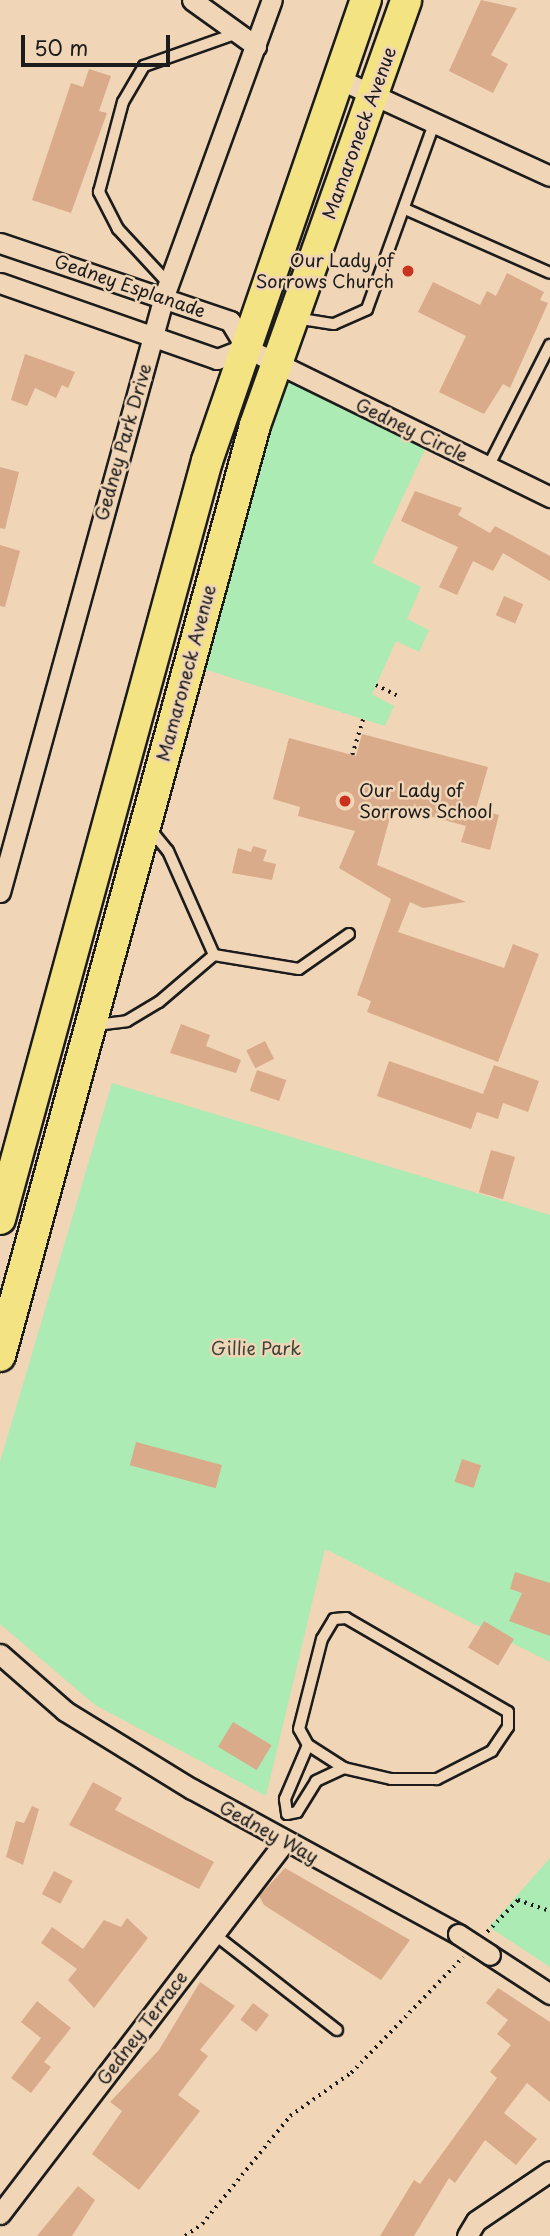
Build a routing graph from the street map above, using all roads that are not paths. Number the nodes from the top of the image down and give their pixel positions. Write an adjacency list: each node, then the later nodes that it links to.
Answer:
1 (192, 0): 5 (street)
2 (272, 0): 6 (street, Gedney Park Drive)
3 (366, 0): 7 (main road, Mamaroneck Avenue)
4 (406, 0): 8 (main road, Mamaroneck Avenue)
5 (237, 33): 6 (street); 15 (lane)
6 (256, 46): 15 (street, Gedney Park Drive)
7 (339, 79): 8 (street); 19 (main road, Mamaroneck Avenue)
8 (374, 94): 9 (street); 16 (main road, Mamaroneck Avenue)
9 (435, 121): 10 (street); 11 (lane)
10 (550, 176)
11 (405, 209): 13 (lane); 16 (lane)
12 (0, 243): 15 (street, Gedney Esplanade)
13 (550, 273)
14 (0, 283): 17 (street)
15 (167, 289): 17 (street, Gedney Park Drive); 19 (street, Gedney Esplanade)
16 (291, 317): 20 (main road, Mamaroneck Avenue)
17 (153, 335): 19 (street); 24 (street, Gedney Park Drive)
18 (550, 345): 21 (lane)
19 (246, 348): 20 (street, Gedney Esplanade); 28 (main road, Mamaroneck Avenue)
20 (274, 363): 21 (street, Gedney Circle); 23 (main road, Mamaroneck Avenue)
21 (488, 467): 22 (street, Gedney Circle)
22 (550, 497)
23 (145, 822): 26 (lane); 27 (main road, Mamaroneck Avenue)
24 (0, 892)
25 (349, 934): 26 (lane)
26 (214, 955): 27 (lane)
27 (89, 1026): 29 (main road, Mamaroneck Avenue)
28 (0, 1219)
29 (0, 1356)
30 (0, 1654): 34 (street, Gedney Way)
31 (308, 1745): 32 (lane); 32 (lane); 33 (lane)
32 (344, 1768): 33 (lane)
33 (287, 1814): 34 (lane)
34 (278, 1839): 35 (street, Gedney Terrace); 36 (street, Gedney Way)
35 (214, 1934): 37 (lane); 39 (street, Gedney Terrace)
36 (550, 1994)
37 (337, 2030)
38 (550, 2171): 40 (street)
39 (0, 2214)
40 (467, 2236)

